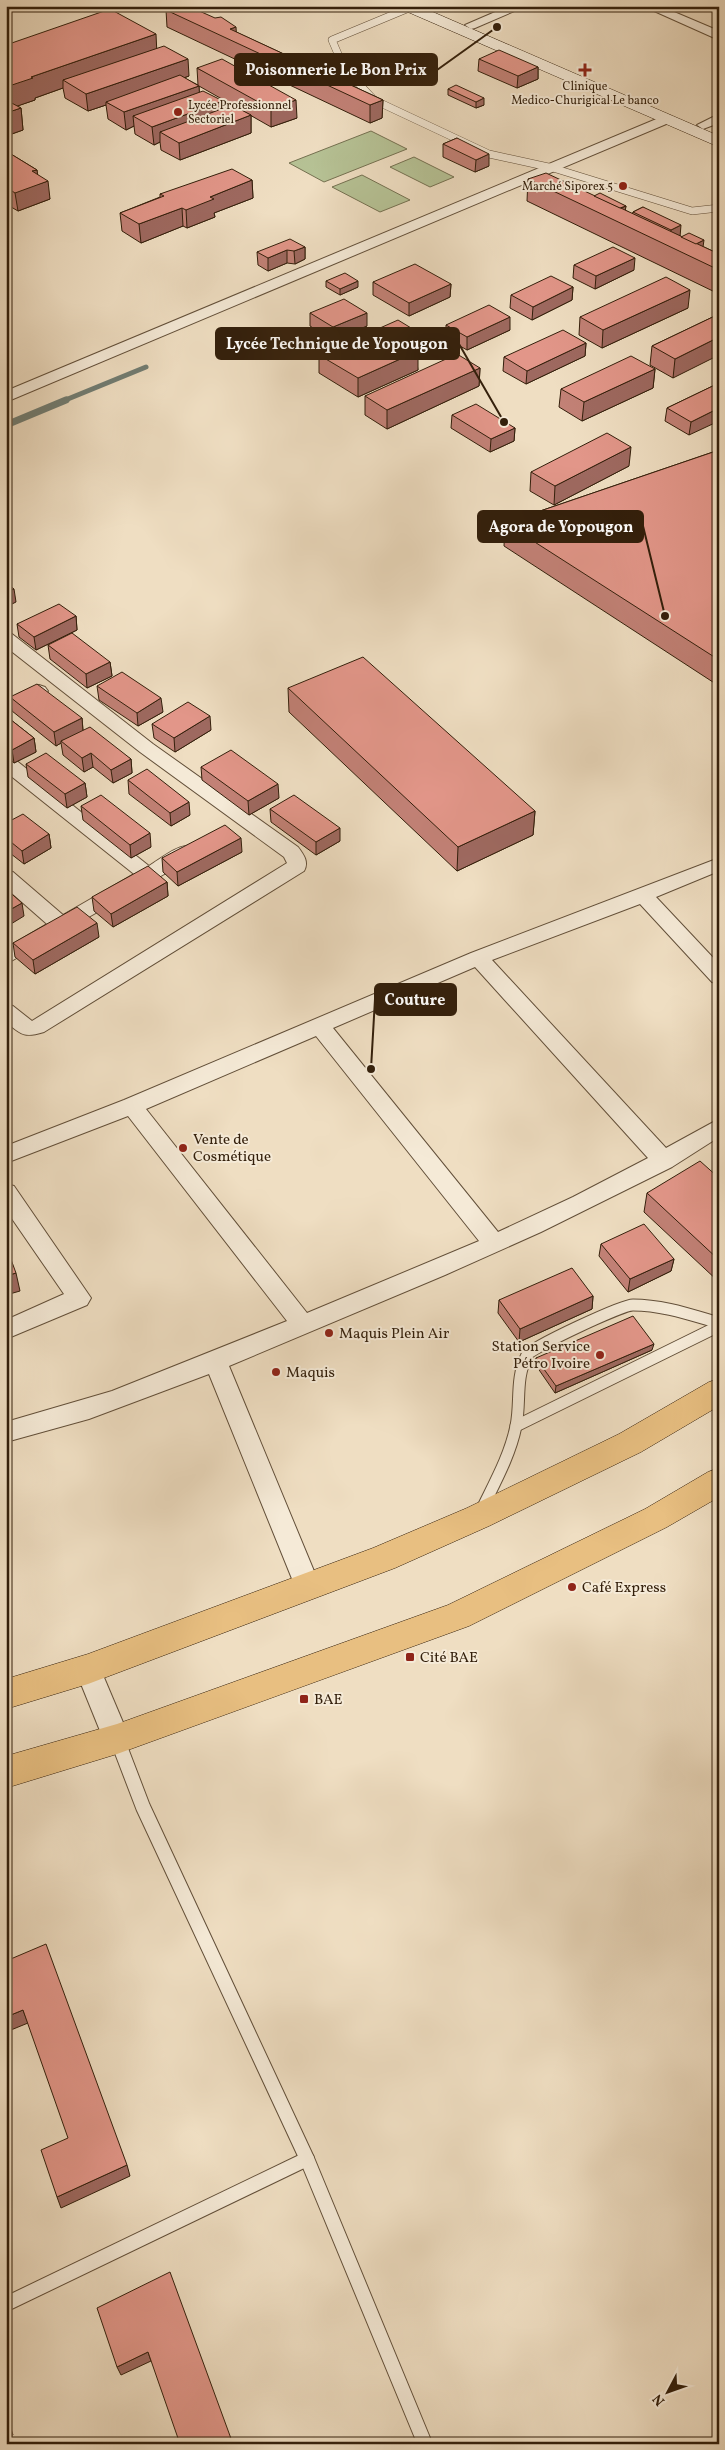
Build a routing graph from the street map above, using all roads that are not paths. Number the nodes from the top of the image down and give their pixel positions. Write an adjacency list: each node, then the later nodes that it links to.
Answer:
1 (427, 6): 6 (street)
2 (520, 6): 6 (street)
3 (648, 6): 7 (street)
4 (407, 7): 10 (street); 14 (lane)
5 (719, 21): 7 (street)
6 (471, 25): 11 (street)
7 (700, 28): 8 (street)
8 (719, 36)
9 (719, 118): 11 (street)
10 (666, 119): 13 (street); 14 (street)
11 (703, 125): 12 (street)
12 (719, 132)
13 (719, 142)
14 (554, 168): 15 (lane); 16 (street)
15 (719, 208)
16 (6, 397)
17 (6, 638): 18 (street)
18 (58, 681): 19 (street); 30 (street)
19 (6, 707)
20 (6, 762): 23 (street)
21 (203, 842): 23 (street)
22 (719, 864): 25 (street)
23 (148, 875): 26 (street)
24 (6, 877): 26 (street)
25 (643, 895): 28 (street); 29 (street)
26 (61, 925): 27 (street)
27 (6, 957)
28 (478, 958): 31 (street); 35 (street)
29 (719, 977)
30 (6, 1011)
31 (320, 1026): 32 (street); 37 (street)
32 (132, 1106): 34 (street); 39 (street)
33 (719, 1127): 35 (street)
34 (6, 1155)
35 (664, 1161): 37 (street)
36 (6, 1192): 40 (street)
37 (494, 1243): 39 (street)
38 (719, 1324): 43 (lane); 43 (lane)
39 (303, 1325): 41 (street)
40 (6, 1330)
41 (216, 1362): 44 (street); 47 (street)
42 (719, 1391): 46 (main road)
43 (516, 1426): 46 (lane)
44 (6, 1432)
45 (719, 1481): 50 (main road)
46 (478, 1517): 47 (main road)
47 (308, 1588): 48 (main road)
48 (88, 1669): 49 (main road); 50 (street)
49 (6, 1694)
50 (117, 1738): 51 (main road); 52 (lane)
51 (6, 1772)
52 (307, 2159): 53 (lane); 54 (lane)
53 (6, 2304)
54 (424, 2444)

